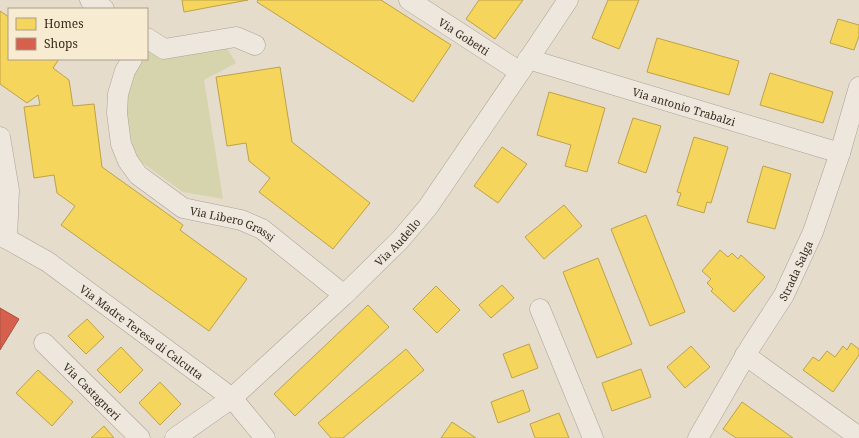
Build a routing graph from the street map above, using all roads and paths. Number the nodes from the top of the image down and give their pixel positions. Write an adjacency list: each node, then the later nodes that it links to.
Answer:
1 (90, 0): 4 (street)
2 (409, 0): 8 (street, Via Gobetti)
3 (568, 0): 8 (street, Via Audello)
4 (102, 8)
5 (148, 39): 6 (street)
6 (255, 45)
7 (131, 60): 13 (street, Via Libero Grassi)
8 (524, 66): 11 (street, Via antonio Trabalzi); 13 (street, Via Audello)
9 (859, 87): 11 (street, Strada Salga)
10 (0, 138): 12 (street, Via Madre Teresa di Calcutta)
11 (840, 153): 16 (street, Strada Salga)
12 (3, 237): 17 (street, Via Madre Teresa di Calcutta)
13 (344, 295): 17 (street, Via Audello)
14 (540, 309): 22 (street)
15 (44, 343): 19 (street, Via Castagneri)
16 (745, 355): 18 (street); 23 (street, Strada Salga)
17 (232, 398): 20 (street, Via Audello); 21 (street, Via Madre Teresa di Calcutta)
18 (859, 437)
19 (140, 438)
20 (175, 438)
21 (265, 438)
22 (593, 438)
23 (698, 438)

